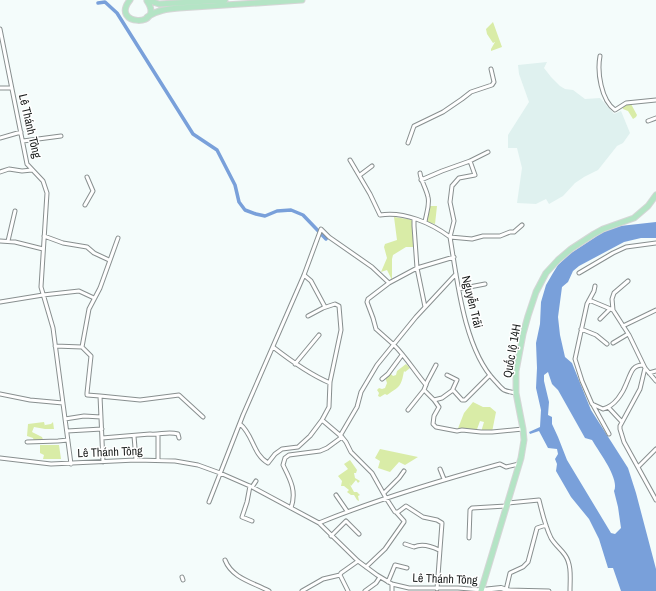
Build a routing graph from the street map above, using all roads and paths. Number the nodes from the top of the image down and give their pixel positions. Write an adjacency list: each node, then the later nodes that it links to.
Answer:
1 (147, 0): 2 (main road); 5 (main road)
2 (225, 0)
3 (302, 0): 5 (main road)
4 (128, 1): 5 (main road)
5 (147, 17)
6 (0, 29): 10 (street, Lê Thánh Tông)
7 (600, 56): 11 (street)
8 (491, 69): 18 (street)
9 (0, 88): 10 (street)
10 (11, 88): 14 (street, Lê Thánh Tông)
11 (656, 100)
12 (656, 118): 13 (street)
13 (648, 121)
14 (21, 132): 16 (street); 17 (street, Lê Thánh Tông)
15 (61, 136): 17 (street)
16 (0, 138)
17 (23, 141): 23 (street, Lê Thánh Tông)
18 (408, 143)
19 (488, 152): 21 (street)
20 (350, 160): 26 (street)
21 (470, 162): 28 (street); 36 (street)
22 (372, 166): 26 (street)
23 (32, 170): 24 (street); 35 (street, Lê Thánh Tông)
24 (0, 172)
25 (420, 173): 28 (street)
26 (360, 174): 32 (street)
27 (87, 177): 30 (street)
28 (421, 180): 33 (street)
29 (656, 195): 87 (main road, Quốc lộ 14H)
30 (85, 206)
31 (14, 211): 39 (street)
32 (414, 219): 33 (street); 44 (street)
33 (425, 222): 36 (street)
34 (522, 225): 36 (street)
35 (44, 236): 41 (street, Lê Thánh Tông); 43 (street)
36 (450, 237): 42 (street, Nguyễn Trãi)
37 (118, 238): 43 (street)
38 (0, 241): 39 (street)
39 (8, 241): 41 (street)
40 (656, 243): 45 (street)
41 (43, 249): 53 (street, Lê Thánh Tông)
42 (454, 257): 44 (street); 46 (street, Nguyễn Trãi)
43 (109, 260): 54 (street)
44 (417, 268): 49 (street); 58 (street)
45 (579, 273)
46 (456, 274): 52 (street, Nguyễn Trãi); 58 (street)
47 (304, 275): 49 (street); 57 (street); 72 (street)
48 (628, 281): 59 (street)
49 (389, 283): 69 (street)
50 (486, 284): 52 (street)
51 (595, 286): 55 (street)
52 (459, 289): 80 (street, Nguyễn Trãi)
53 (43, 295): 54 (street); 56 (street); 70 (street, Lê Thánh Tông)
54 (94, 298): 71 (street)
55 (589, 300): 59 (street); 64 (street)
56 (0, 302)
57 (325, 307): 61 (street); 83 (street)
58 (425, 307): 69 (street)
59 (611, 309): 62 (street); 63 (street)
60 (656, 310): 63 (street)
61 (308, 316)
62 (600, 320)
63 (623, 326): 65 (street)
64 (581, 330): 68 (street); 92 (street)
65 (628, 334): 67 (street); 76 (street)
66 (319, 335): 74 (street)
67 (613, 343)
68 (607, 344)
69 (394, 345): 73 (street); 107 (street)
70 (55, 346): 71 (street); 91 (street, Lê Thánh Tông)
71 (82, 347): 89 (street)
72 (273, 347): 74 (street); 100 (street)
73 (402, 355): 81 (street); 84 (street)
74 (295, 364): 83 (street)
75 (436, 365): 84 (street)
76 (644, 366): 78 (street); 93 (street); 99 (street)
77 (656, 370): 78 (street)
78 (649, 373): 82 (street)
79 (447, 375): 86 (street)
80 (490, 375): 86 (street); 87 (street, Nguyễn Trãi)
81 (382, 379)
82 (656, 381)
83 (330, 383): 98 (street)
84 (426, 385): 85 (street)
85 (424, 390): 90 (street); 94 (street)
86 (452, 390): 90 (street)
87 (516, 393): 102 (main road, Quốc lộ 14H)
88 (0, 394): 91 (street)
89 (100, 396): 95 (street); 96 (street)
90 (434, 400): 102 (street)
91 (63, 403): 97 (street, Lê Thánh Tông)
92 (592, 404): 93 (street); 104 (street)
93 (608, 407): 99 (street)
94 (408, 410)
95 (101, 417): 97 (street); 101 (street)
96 (203, 417)
97 (65, 419): 103 (street, Lê Thánh Tông)
98 (322, 420): 100 (street); 107 (street)
99 (622, 422): 119 (street)
100 (240, 424): 122 (street)
101 (102, 429): 103 (street); 108 (street)
102 (523, 429): 118 (main road, Quốc lộ 14H)
103 (67, 431): 110 (street, Lê Thánh Tông)
104 (609, 434)
105 (158, 435): 106 (street); 109 (street); 115 (street)
106 (134, 436): 108 (street); 114 (street)
107 (341, 436): 127 (street); 134 (street)
108 (102, 438): 116 (street)
109 (179, 438)
110 (68, 440): 111 (street); 117 (street, Lê Thánh Tông)
111 (27, 442)
112 (656, 449): 119 (street)
113 (0, 458): 117 (street)
114 (136, 460): 115 (street, Lê Thánh Tông); 116 (street, Lê Thánh Tông)
115 (158, 460): 122 (street, Lê Thánh Tông)
116 (103, 462): 117 (street, Lê Thánh Tông)
117 (72, 464)
118 (519, 464): 123 (street); 133 (main road, Quốc lộ 14H)
119 (638, 466): 129 (street)
120 (440, 468): 123 (street)
121 (404, 471): 127 (street)
122 (220, 472): 125 (street, Lê Thánh Tông); 132 (street)
123 (444, 479): 130 (street)
124 (256, 481): 125 (street)
125 (251, 486): 134 (street, Lê Thánh Tông); 137 (street)
126 (656, 492): 129 (street)
127 (384, 493): 130 (street)
128 (336, 495): 135 (street)
129 (653, 496): 131 (street)
130 (386, 498): 135 (street); 136 (street)
131 (656, 500)
132 (209, 502)
133 (507, 505): 139 (street); 142 (street); 160 (main road, Quốc lộ 14H)
134 (291, 508): 138 (street, Lê Thánh Tông)
135 (348, 511): 138 (street)
136 (396, 512): 144 (street); 147 (street)
137 (252, 521)
138 (319, 523): 141 (street, Lê Thánh Tông)
139 (546, 525): 154 (street); 162 (street)
140 (359, 534): 141 (street)
141 (331, 536): 146 (street, Lê Thánh Tông)
142 (469, 538)
143 (405, 544): 144 (street)
144 (439, 550): 153 (street)
145 (225, 561): 155 (street)
146 (358, 561): 147 (street, Lê Thánh Tông); 149 (street)
147 (366, 567): 150 (street, Lê Thánh Tông)
148 (408, 568): 151 (street)
149 (340, 575): 156 (street); 157 (street)
150 (380, 577): 151 (street, Lê Thánh Tông); 158 (street)
151 (388, 582): 152 (street, Lê Thánh Tông)
152 (392, 584): 153 (street, Lê Thánh Tông); 159 (street)
153 (437, 589): 160 (street, Lê Thánh Tông)
154 (508, 590): 160 (street, Lê Thánh Tông); 161 (street)
155 (269, 591)
156 (302, 591)
157 (348, 591)
158 (365, 591)
159 (392, 591)
160 (482, 591)
161 (549, 591)
162 (570, 591)

